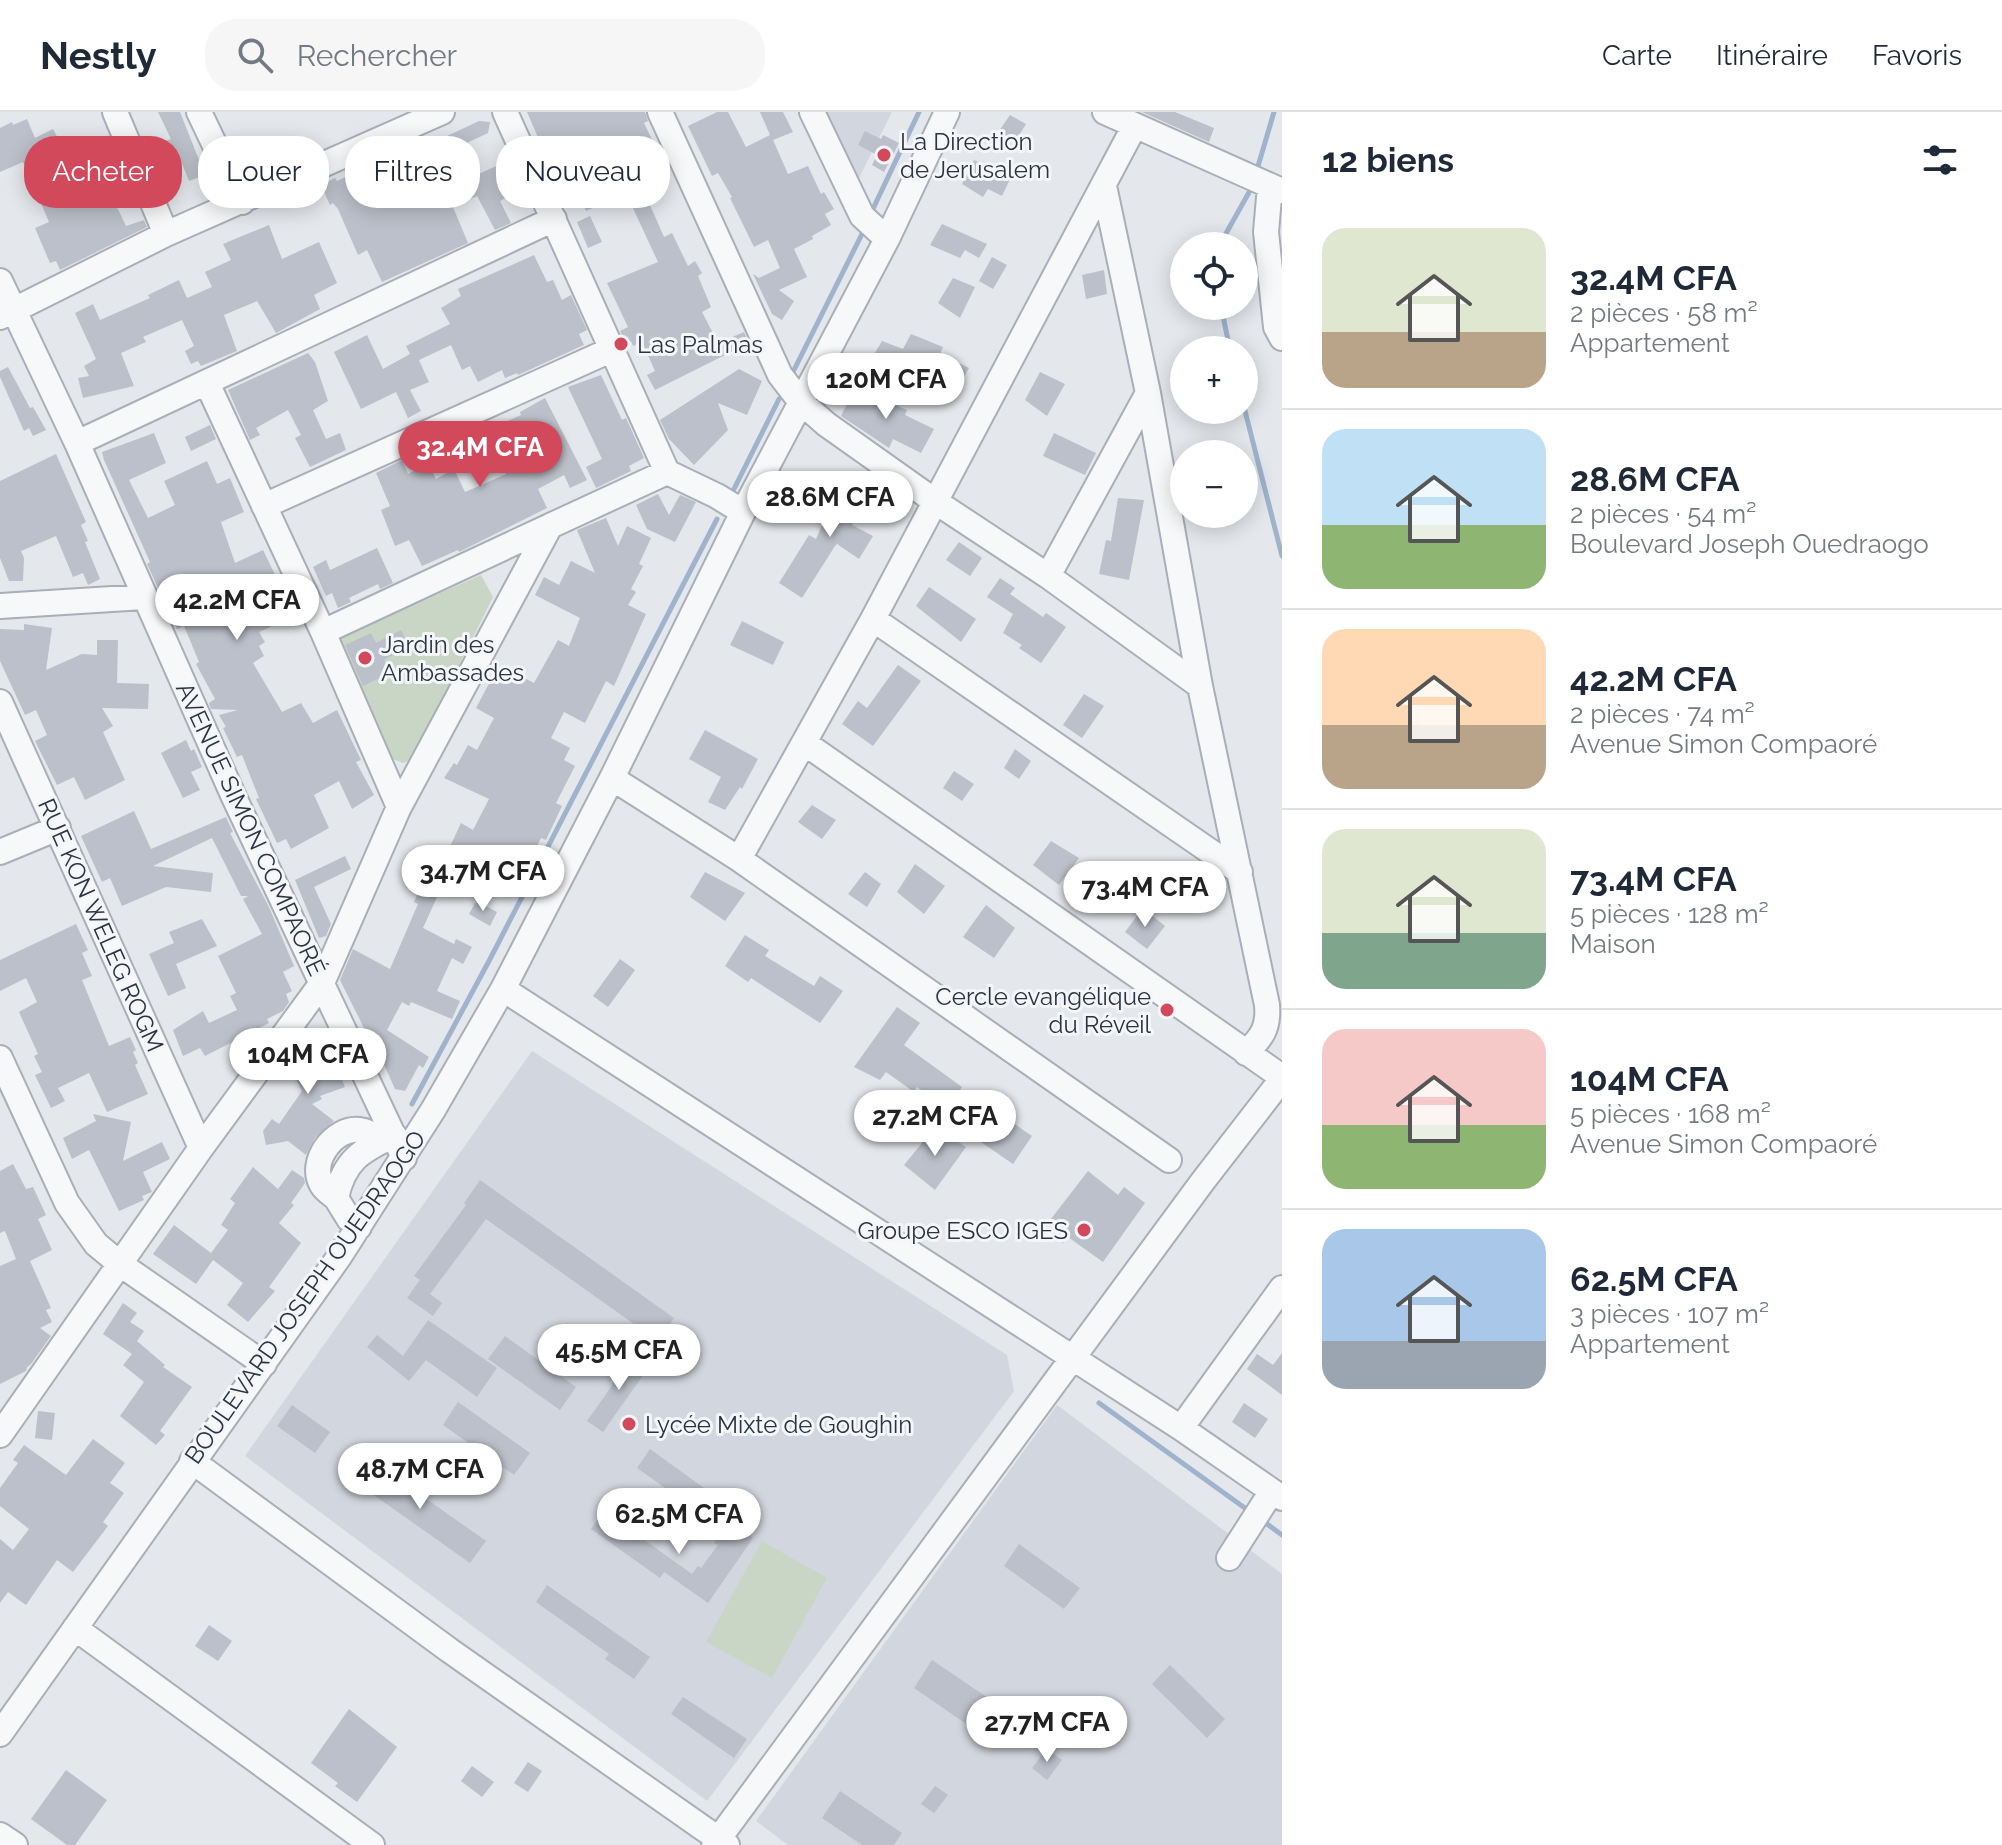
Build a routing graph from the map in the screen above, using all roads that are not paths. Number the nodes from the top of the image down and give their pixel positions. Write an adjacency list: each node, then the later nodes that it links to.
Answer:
1 (115, 112): 16 (street)
2 (199, 112): 10 (street)
3 (442, 112): 11 (street)
4 (505, 112): 15 (street)
5 (660, 112): 24 (street)
6 (812, 112): 17 (street)
7 (947, 112): 17 (street, BOULEVARD JOSEPH OUEDRAOGO)
8 (1105, 112): 9 (street)
9 (1134, 127): 12 (street); 13 (street)
10 (210, 136)
11 (329, 163)
12 (1104, 186): 23 (street); 27 (street)
13 (1273, 187): 20 (street)
14 (228, 208): 16 (street)
15 (554, 219): 21 (street); 22 (street)
16 (166, 234): 19 (street)
17 (887, 239): 24 (street, BOULEVARD JOSEPH OUEDRAOGO)
18 (0, 281): 19 (street, AVENUE SIMON COMPAORÉ)
19 (7, 314): 25 (street, AVENUE SIMON COMPAORÉ)
20 (1282, 338)
21 (613, 349): 26 (street); 28 (street)
22 (207, 383): 25 (street); 28 (street)
23 (1148, 393): 31 (street); 36 (street)
24 (800, 401): 27 (street); 29 (street, BOULEVARD JOSEPH OUEDRAOGO)
25 (77, 443): 32 (street, AVENUE SIMON COMPAORÉ)
26 (667, 472): 29 (street); 30 (street)
27 (936, 502): 31 (street); 34 (street)
28 (264, 506): 35 (street)
29 (743, 512): 39 (street, BOULEVARD JOSEPH OUEDRAOGO)
30 (550, 526): 35 (street); 40 (street)
31 (1048, 576): 36 (street)
32 (144, 597): 33 (street); 45 (street, AVENUE SIMON COMPAORÉ)
33 (0, 606)
34 (873, 619): 38 (street); 44 (street)
35 (323, 632): 40 (street)
36 (1200, 686): 44 (street)
37 (0, 702): 41 (street, RUE KON WELEG ROGM)
38 (806, 744): 43 (street); 47 (street)
39 (612, 778): 43 (street); 46 (street, BOULEVARD JOSEPH OUEDRAOGO)
40 (399, 807): 45 (street)
41 (58, 828): 42 (street); 51 (street, RUE KON WELEG ROGM)
42 (0, 852)
43 (739, 859): 53 (street)
44 (1240, 872): 47 (street)
45 (322, 983): 50 (street, AVENUE SIMON COMPAORÉ); 51 (street)
46 (503, 989): 52 (street, BOULEVARD JOSEPH OUEDRAOGO); 57 (street)
47 (1246, 1053): 49 (street)
48 (0, 1058): 55 (street)
49 (1281, 1077): 57 (street)
50 (388, 1138): 52 (street, AVENUE SIMON COMPAORÉ); 54 (street)
51 (201, 1148): 55 (street)
52 (404, 1158): 54 (street, BOULEVARD JOSEPH OUEDRAOGO)
53 (1169, 1160)
54 (359, 1227): 58 (street, BOULEVARD JOSEPH OUEDRAOGO)
55 (120, 1264): 58 (street); 60 (street)
56 (1282, 1288): 59 (street)
57 (1072, 1357): 59 (street); 67 (street)
58 (264, 1364): 61 (street, BOULEVARD JOSEPH OUEDRAOGO)
59 (1181, 1428): 62 (street)
60 (0, 1435)
61 (192, 1461): 64 (street, BOULEVARD JOSEPH OUEDRAOGO); 67 (street)
62 (1273, 1497): 63 (street)
63 (1229, 1558)
64 (75, 1628): 65 (street, BOULEVARD JOSEPH OUEDRAOGO); 69 (street)
65 (0, 1734)
66 (0, 1835): 68 (street)
67 (719, 1843)
68 (15, 1845)
69 (372, 1845)

